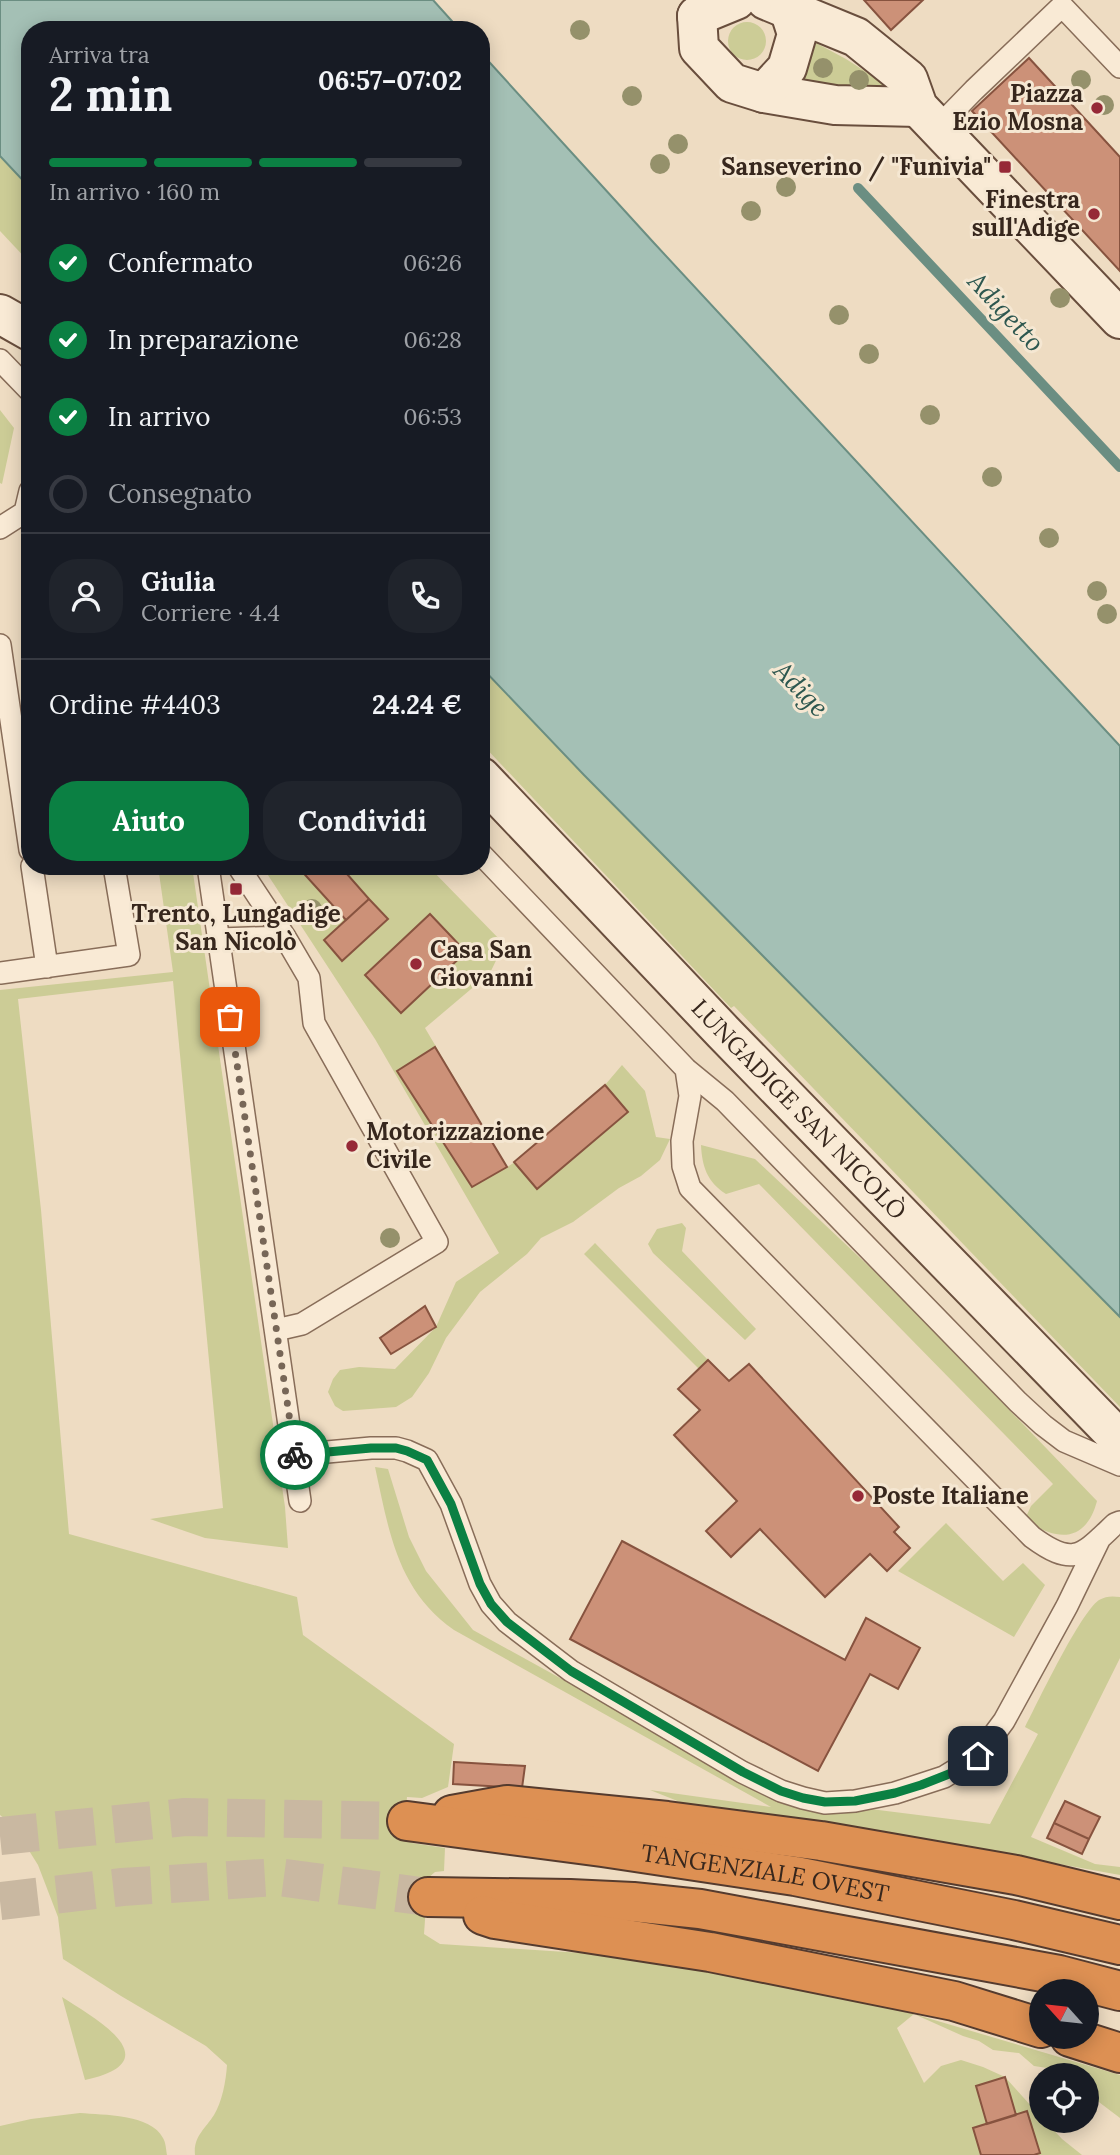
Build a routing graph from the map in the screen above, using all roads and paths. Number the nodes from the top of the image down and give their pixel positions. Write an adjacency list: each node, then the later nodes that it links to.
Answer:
1 (736, 0): 4 (main road)
2 (1066, 3): 5 (lane); 7 (lane)
3 (778, 4): 6 (main road); 7 (main road)
4 (684, 8): 6 (main road)
5 (1120, 67)
6 (764, 93): 7 (main road)
7 (928, 117): 9 (main road)
8 (0, 314): 10 (main road)
9 (1120, 319)
10 (21, 326)
11 (0, 360): 12 (lane)
12 (21, 382)
13 (21, 512): 14 (lane)
14 (0, 528)
15 (0, 647): 17 (lane)
16 (490, 786): 29 (main road, LUNGADIGE SAN NICOLÒ)
17 (21, 789)
18 (490, 863): 27 (lane)
19 (33, 875): 25 (lane)
20 (116, 875): 25 (lane)
21 (209, 875): 24 (lane)
22 (244, 875): 23 (lane)
23 (285, 937): 24 (lane); 28 (lane)
24 (219, 939): 28 (lane)
25 (47, 967): 26 (lane)
26 (0, 973)
27 (686, 1069): 31 (lane); 34 (lane)
28 (276, 1330): 30 (lane)
29 (1120, 1440)
30 (294, 1455): 32 (lane); 34 (lane)
31 (1120, 1465)
32 (300, 1501)
33 (1120, 1522): 34 (lane)
34 (1100, 1538)
35 (1120, 1900): 36 (highway, TANGENZIALE OVEST)
36 (1120, 1945)
37 (1074, 1979): 40 (highway, TANGENZIALE OVEST)
38 (1099, 1985): 39 (highway, TANGENZIALE OVEST)
39 (1120, 1991)
40 (1029, 2024)
41 (1099, 2046): 42 (highway)
42 (1120, 2053)

